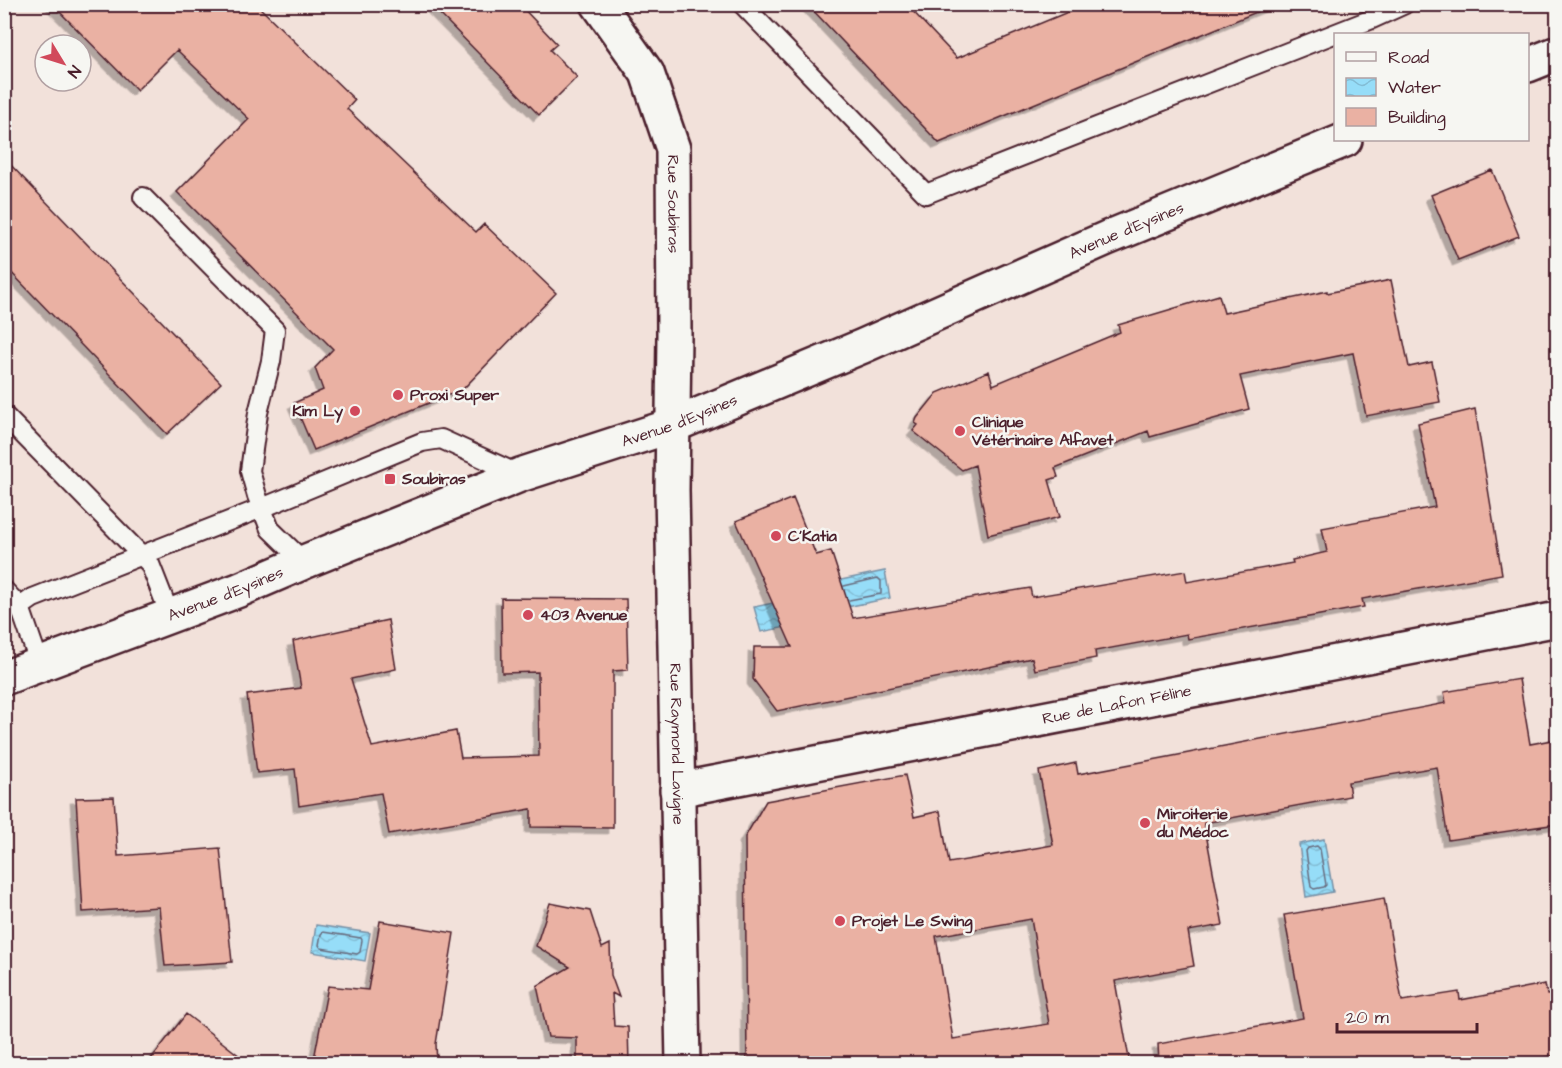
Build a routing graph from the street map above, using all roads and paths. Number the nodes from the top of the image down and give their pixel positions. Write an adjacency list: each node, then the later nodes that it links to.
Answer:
1 (598, 4): 12 (street, Rue Soubiras)
2 (742, 4): 6 (lane)
3 (1405, 4): 4 (lane)
4 (1375, 27): 5 (lane)
5 (1359, 33)
6 (1334, 42)
7 (1557, 53): 8 (street)
8 (1529, 64)
9 (1343, 141): 12 (street, Avenue d'Eysines)
10 (143, 197): 14 (lane)
11 (4, 415): 15 (lane)
12 (674, 425): 13 (street, Avenue d'Eysines); 23 (street, Rue Raymond Lavigne)
13 (520, 475): 14 (lane); 16 (street, Avenue d'Eysines)
14 (262, 508): 15 (lane); 16 (lane)
15 (142, 555): 18 (lane); 19 (lane)
16 (304, 562): 19 (street, Avenue d'Eysines)
17 (4, 590): 18 (lane)
18 (21, 608): 21 (lane)
19 (170, 615): 21 (street, Avenue d'Eysines)
20 (1557, 619): 23 (street, Rue de Lafon Féline)
21 (40, 665): 22 (street, Avenue d'Eysines)
22 (4, 678)
23 (677, 790): 24 (street, Rue Raymond Lavigne)
24 (683, 1064)

